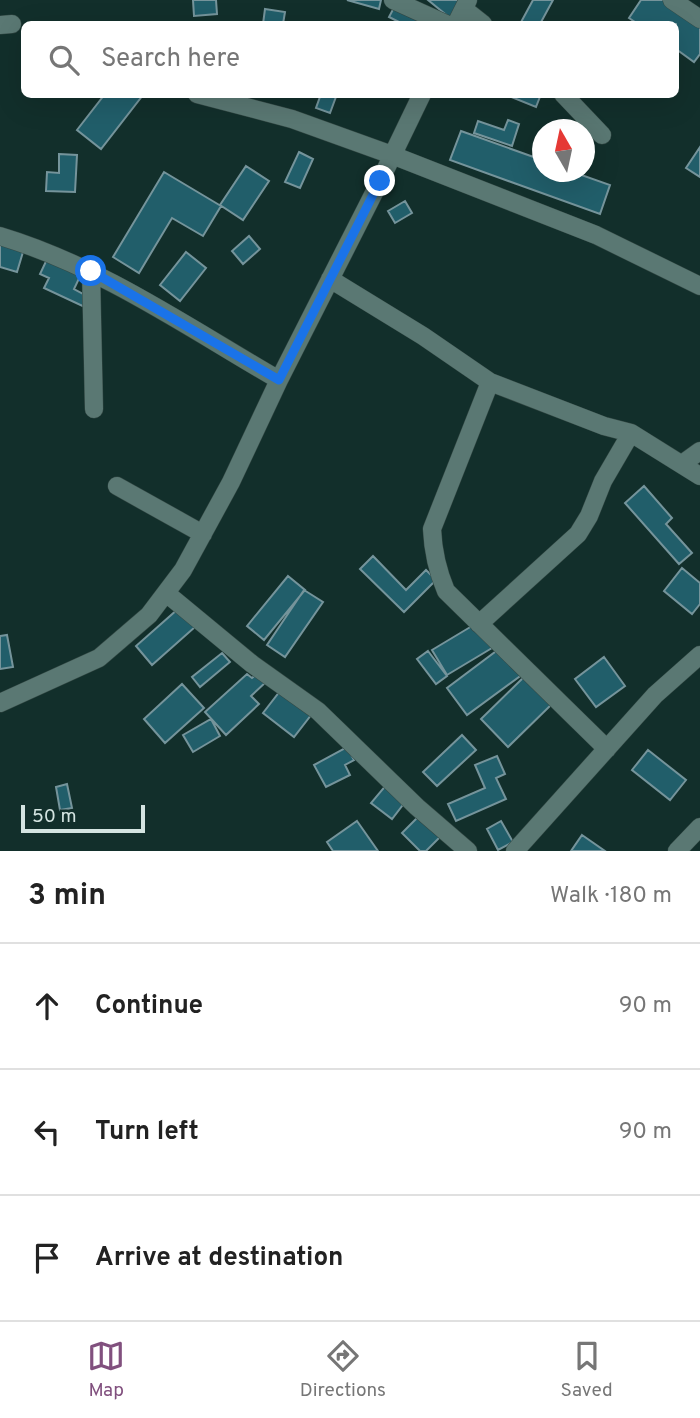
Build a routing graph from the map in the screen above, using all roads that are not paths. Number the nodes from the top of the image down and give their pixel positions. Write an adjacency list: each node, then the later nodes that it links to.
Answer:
1 (393, 0): 5 (street)
2 (672, 0): 4 (street)
3 (463, 11): 6 (street)
4 (700, 19)
5 (439, 21)
6 (478, 21)
7 (212, 98): 11 (street)
8 (420, 98): 11 (street)
9 (567, 98): 10 (street)
10 (602, 135)
11 (392, 155): 14 (street); 15 (street)
12 (0, 236): 13 (street)
13 (91, 271): 16 (street); 18 (street)
14 (330, 279): 16 (street); 17 (street)
15 (700, 286)
16 (279, 380): 24 (street)
17 (490, 382): 19 (street); 26 (street)
18 (94, 409)
19 (631, 433): 21 (street); 26 (street)
20 (700, 451): 21 (street)
21 (682, 464): 22 (street)
22 (700, 476)
23 (117, 486): 24 (street)
24 (203, 534): 25 (street)
25 (166, 593): 28 (street); 31 (street)
26 (479, 624): 29 (street)
27 (700, 655): 29 (street)
28 (0, 703)
29 (607, 748): 32 (street)
30 (699, 830): 33 (street)
31 (468, 851)
32 (515, 851)
33 (677, 851)

